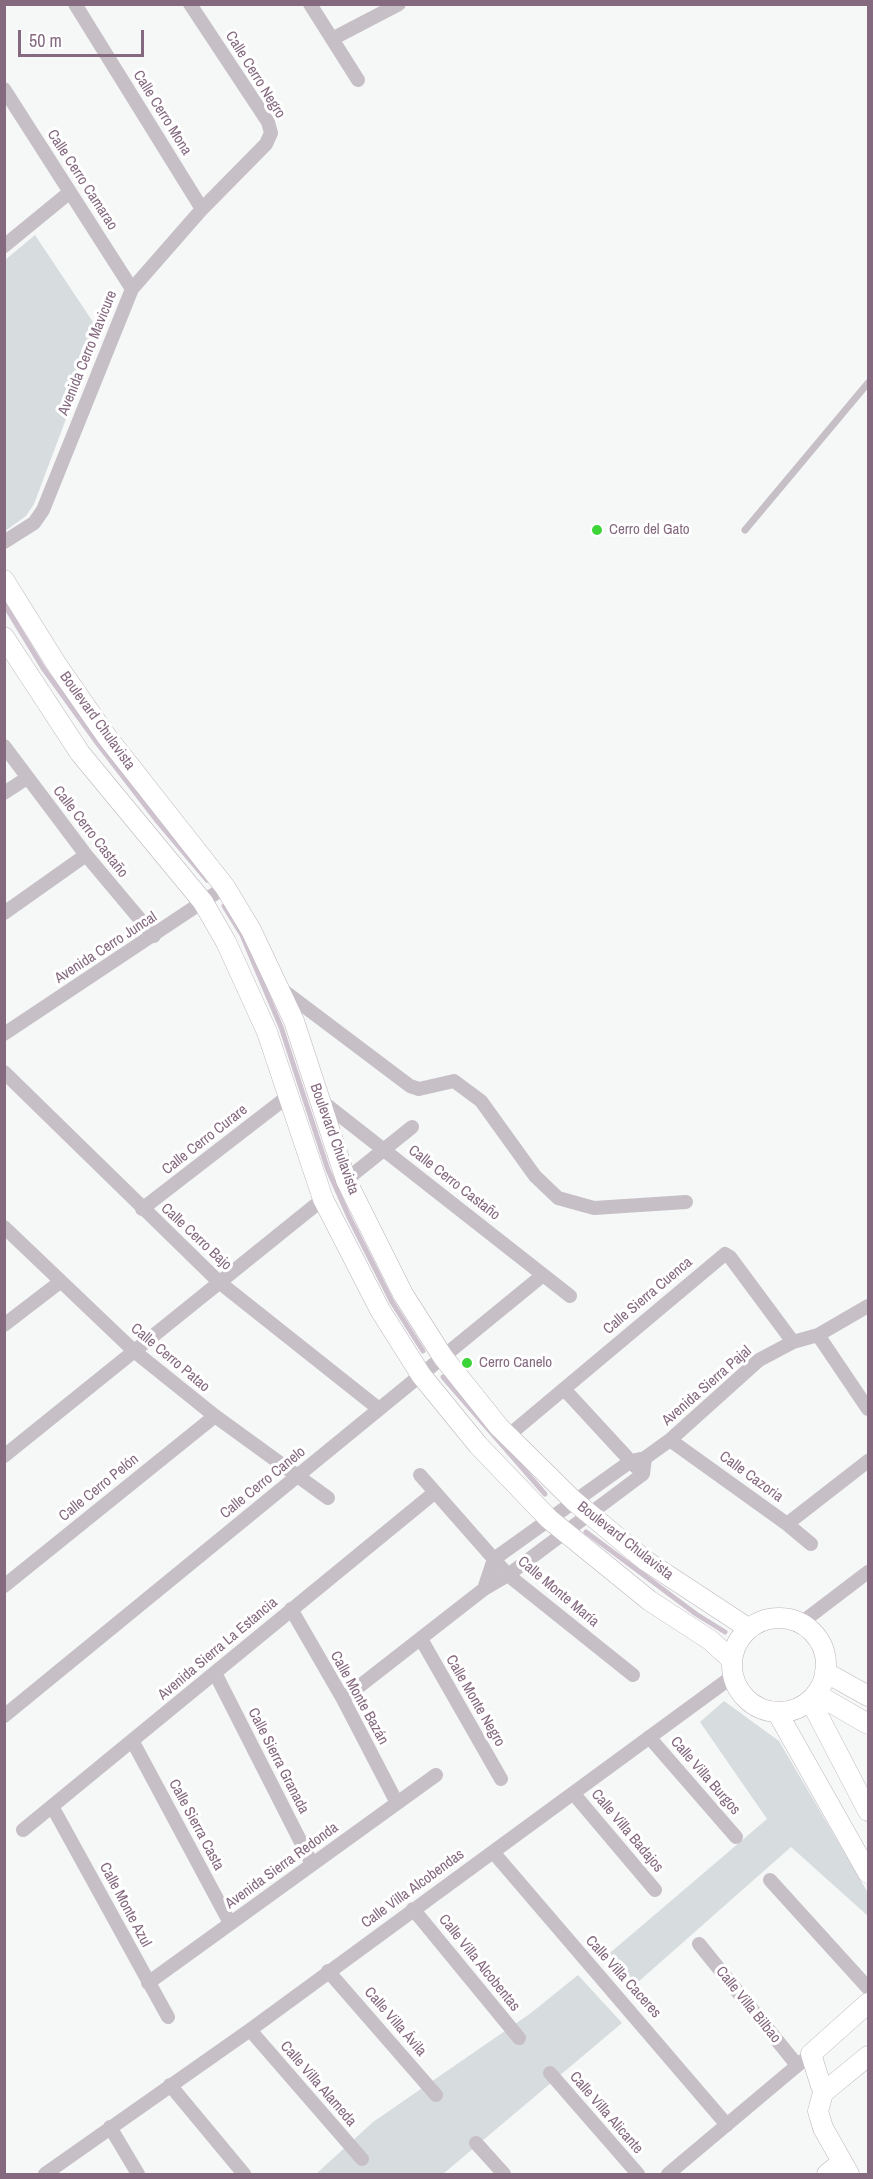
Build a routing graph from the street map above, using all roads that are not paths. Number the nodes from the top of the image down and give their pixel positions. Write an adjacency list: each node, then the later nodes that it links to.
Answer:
1 (75, 4): 11 (street, Calle Cerro Mona)
2 (190, 4): 9 (street, Calle Cerro Negro)
3 (310, 4): 5 (street)
4 (399, 4): 5 (street)
5 (332, 39): 6 (street)
6 (358, 80)
7 (4, 89): 8 (street, Calle Cerro Camarao)
8 (10, 111): 10 (street, Calle Cerro Camarao)
9 (271, 133): 11 (street, Avenida Cerro Mavicure)
10 (70, 192): 12 (street); 13 (street, Calle Cerro Camarao)
11 (202, 209): 13 (street, Avenida Cerro Mavicure)
12 (4, 246)
13 (132, 289): 16 (street, Avenida Cerro Mavicure)
14 (868, 383): 15 (lane)
15 (745, 530)
16 (4, 542)
17 (4, 580): 23 (street, Boulevard Chulavista)
18 (4, 637): 24 (street, Boulevard Chulavista)
19 (4, 746): 20 (street, Calle Cerro Castaño)
20 (27, 778): 21 (street); 22 (street, Calle Cerro Castaño)
21 (4, 793)
22 (86, 855): 25 (street); 26 (street, Calle Cerro Castaño)
23 (225, 887): 24 (street, Avenida Cerro Juncal); 27 (street, Boulevard Chulavista)
24 (203, 902): 26 (street, Avenida Cerro Juncal); 30 (street, Boulevard Chulavista)
25 (4, 913)
26 (154, 936): 28 (street, Avenida Cerro Juncal)
27 (280, 988): 31 (street, Boulevard Chulavista); 36 (street)
28 (4, 1034)
29 (4, 1072): 37 (street, Calle Cerro Bajo)
30 (287, 1097): 35 (street, Boulevard Chulavista); 37 (street, Calle Cerro Curare)
31 (317, 1098): 33 (street, Calle Cerro Castaño); 34 (street, Boulevard Chulavista)
32 (412, 1127): 33 (street)
33 (384, 1149): 34 (street); 39 (street, Calle Cerro Castaño)
34 (346, 1180): 48 (street, Boulevard Chulavista)
35 (323, 1199): 41 (street); 49 (street, Boulevard Chulavista)
36 (686, 1202)
37 (142, 1209): 41 (street, Calle Cerro Bajo)
38 (4, 1227): 40 (street, Calle Cerro Patao)
39 (543, 1275): 42 (street, Calle Cerro Castaño); 48 (street, Calle Cerro Canelo)
40 (60, 1282): 44 (street); 47 (street, Calle Cerro Patao)
41 (219, 1282): 47 (street); 51 (street, Calle Cerro Bajo)
42 (570, 1296)
43 (868, 1306): 45 (street, Avenida Sierra Pajal)
44 (4, 1325)
45 (818, 1335): 46 (street, Avenida Sierra Pajal); 52 (street)
46 (793, 1342): 50 (street, Calle Sierra Cuenca); 55 (street, Avenida Sierra Pajal)
47 (134, 1351): 53 (street, Calle Cerro Patao); 56 (street)
48 (443, 1357): 49 (street, Calle Cerro Canelo); 54 (street, Boulevard Chulavista)
49 (421, 1375): 51 (street, Calle Cerro Canelo); 67 (street, Boulevard Chulavista)
50 (564, 1389): 54 (street, Calle Sierra Cuenca); 58 (street)
51 (379, 1409): 62 (street, Calle Cerro Canelo)
52 (868, 1409)
53 (215, 1416): 62 (street, Calle Cerro Patao); 74 (street, Calle Cerro Pelón)
54 (509, 1435): 65 (street, Boulevard Chulavista)
55 (670, 1440): 57 (street, Avenida Sierra Pajal); 68 (street, Calle Cazoria)
56 (4, 1455)
57 (645, 1458): 58 (street, Avenida Sierra Pajal); 61 (street)
58 (631, 1461): 61 (street); 65 (street, Avenida Sierra Pajal)
59 (868, 1461): 68 (street)
60 (420, 1474): 63 (street, Calle Monte María)
61 (643, 1474): 66 (street)
62 (297, 1477): 64 (street, Calle Cerro Patao); 88 (street, Calle Cerro Canelo)
63 (434, 1493): 71 (street, Calle Monte María); 76 (street, Avenida Sierra La Estancia)
64 (328, 1498)
65 (574, 1501): 66 (street, Boulevard Chulavista); 67 (street, Avenida Sierra Pajal)
66 (590, 1515): 69 (street); 78 (street, Boulevard Chulavista)
67 (549, 1519): 69 (street, Boulevard Chulavista); 71 (street, Avenida Sierra Pajal)
68 (787, 1524): 70 (street, Calle Cazoria)
69 (565, 1532): 72 (street); 80 (street, Boulevard Chulavista)
70 (811, 1544)
71 (494, 1559): 72 (street, Calle Monte María); 75 (street)
72 (508, 1575): 75 (street); 83 (street, Calle Monte María)
73 (865, 1578): 77 (street)
74 (4, 1587)
75 (484, 1589): 79 (street)
76 (291, 1609): 82 (street, Avenida Sierra La Estancia); 86 (street, Calle Monte Bazán)
77 (801, 1623): 78 (street); 81 (street)
78 (748, 1628): 80 (street)
79 (420, 1639): 86 (street); 93 (street, Calle Monte Negro)
80 (732, 1668): 87 (street, Boulevard Chulavista); 90 (street, Calle Villa Alcobendas)
81 (825, 1672): 84 (street); 85 (street)
82 (215, 1674): 91 (street, Avenida Sierra La Estancia); 101 (street, Calle Sierra Granada)
83 (633, 1675)
84 (868, 1696)
85 (813, 1697): 87 (street); 89 (street); 97 (street)
86 (343, 1699): 95 (street, Calle Monte Bazán)
87 (777, 1712): 102 (street)
88 (4, 1716)
89 (868, 1724)
90 (649, 1737): 94 (street, Calle Villa Alcobendas); 99 (street, Calle Villa Burgos)
91 (133, 1742): 96 (street, Avenida Sierra La Estancia); 106 (street, Calle Sierra Casta)
92 (436, 1775): 95 (street, Avenida Sierra Redonda)
93 (501, 1779)
94 (573, 1793): 100 (street, Calle Villa Alcobendas); 104 (street, Calle Villa Badajos)
95 (397, 1803): 101 (street, Avenida Sierra Redonda)
96 (53, 1808): 98 (street, Avenida Sierra La Estancia); 109 (street, Calle Monte Azul)
97 (868, 1811)
98 (23, 1830)
99 (736, 1837)
100 (493, 1852): 105 (street, Calle Villa Alcobendas); 121 (street, Calle Villa Caceres)
101 (312, 1864): 106 (street, Avenida Sierra Redonda)
102 (868, 1873)
103 (770, 1881): 110 (street)
104 (655, 1890)
105 (413, 1909): 108 (street, Calle Villa Alcobendas); 114 (street, Calle Villa Alcobentas)
106 (230, 1923): 109 (street, Avenida Sierra Redonda)
107 (699, 1944): 116 (street, Calle Villa Bilbao)
108 (328, 1971): 113 (street, Calle Villa Alcobendas); 120 (street, Calle Villa Ávila)
109 (148, 1983): 112 (street, Calle Monte Azul)
110 (868, 1988)
111 (868, 2003): 116 (street)
112 (168, 2017)
113 (250, 2030): 118 (street, Calle Villa Alcobendas); 124 (street, Calle Villa Alameda)
114 (519, 2038)
115 (868, 2056): 119 (street)
116 (804, 2060): 119 (street); 121 (street)
117 (550, 2073): 130 (street, Calle Villa Alicante)
118 (170, 2085): 122 (street, Calle Villa Alcobendas); 128 (street)
119 (823, 2090): 125 (street)
120 (436, 2095)
121 (727, 2125): 131 (street)
122 (110, 2127): 126 (street, Calle Villa Alcobendas); 127 (street)
123 (476, 2143): 129 (street)
124 (362, 2159)
125 (839, 2171)
126 (45, 2175)
127 (138, 2175)
128 (244, 2175)
129 (504, 2175)
130 (638, 2175)
131 (668, 2175)

